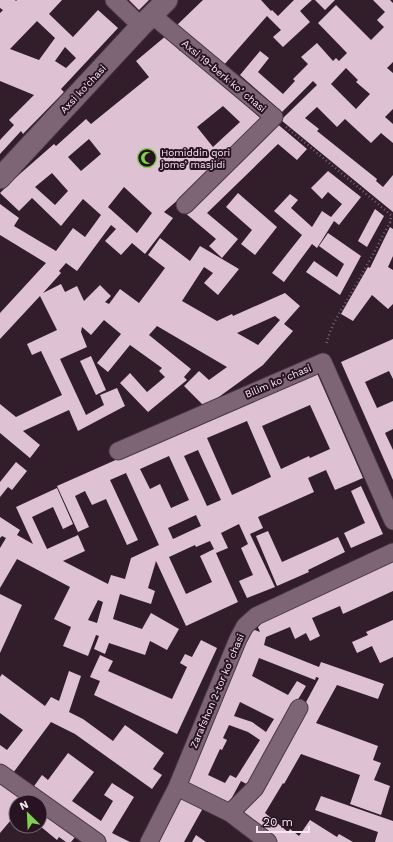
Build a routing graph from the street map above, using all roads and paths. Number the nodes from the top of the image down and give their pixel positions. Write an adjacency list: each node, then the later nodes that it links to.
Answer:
1 (114, 0): 3 (street, Аxsi 19-berk koʼchasi)
2 (167, 0): 3 (street, Axsi ko'chasi)
3 (147, 20): 4 (street, Аxsi 19-berk koʼchasi); 5 (street, Axsi ko'chasi)
4 (274, 117): 6 (street, Аxsi 19-berk koʼchasi); 7 (path)
5 (0, 178)
6 (185, 205)
7 (390, 222): 8 (path); 9 (path)
8 (393, 224)
9 (323, 362): 10 (street, Bilim koʻchasi); 11 (street, Bilim koʻchasi)
10 (118, 451)
11 (390, 504): 12 (street, Bilim koʻchasi)
12 (393, 521)
13 (393, 552): 16 (street, Zarafshon 2-tor koʼchasi)
14 (299, 708): 17 (street)
15 (0, 773): 18 (street)
16 (177, 787): 17 (street); 19 (street, Zarafshon 2-tor koʼchasi)
17 (230, 813): 20 (street)
18 (97, 842)
19 (149, 842)
20 (268, 842)

